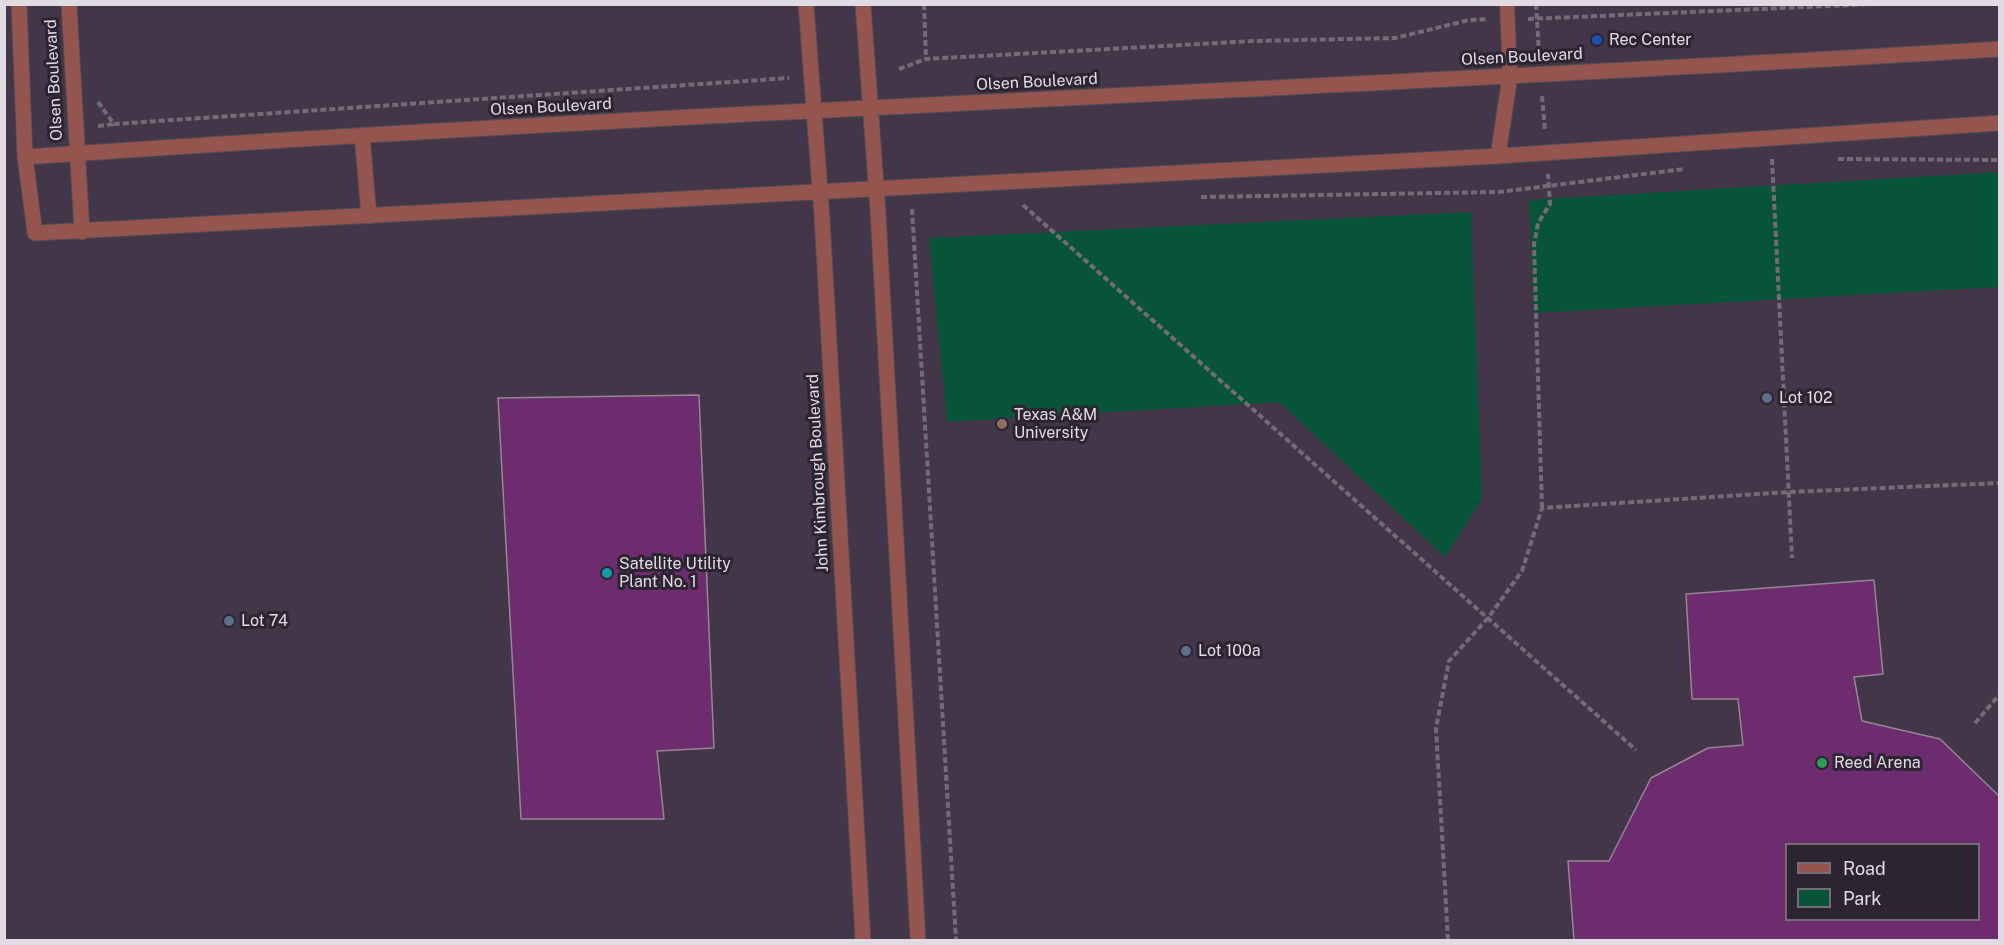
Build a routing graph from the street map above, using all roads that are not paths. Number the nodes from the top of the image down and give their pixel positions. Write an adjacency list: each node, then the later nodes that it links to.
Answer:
1 (19, 4): 14 (street, Olsen Boulevard)
2 (69, 4): 12 (street, Olsen Boulevard)
3 (806, 4): 9 (street, John Kimbrough Boulevard)
4 (863, 4): 8 (street)
5 (1507, 4): 7 (lane)
6 (2000, 49): 7 (street, Olsen Boulevard)
7 (1510, 76): 8 (street, Olsen Boulevard); 13 (street)
8 (869, 107): 9 (street, Olsen Boulevard); 15 (street)
9 (813, 111): 11 (street, Olsen Boulevard); 16 (street, John Kimbrough Boulevard)
10 (2000, 123): 13 (street, Olsen Boulevard)
11 (362, 135): 12 (street, Olsen Boulevard); 17 (street)
12 (76, 154): 14 (street, Olsen Boulevard); 18 (street, Olsen Boulevard)
13 (1498, 156): 15 (street, Olsen Boulevard)
14 (25, 158): 18 (street, Olsen Boulevard)
15 (876, 189): 16 (street, Olsen Boulevard); 20 (street)
16 (819, 190): 17 (street, Olsen Boulevard); 19 (street, John Kimbrough Boulevard)
17 (369, 216): 18 (street, Olsen Boulevard)
18 (82, 232)
19 (863, 940)
20 (918, 940)

